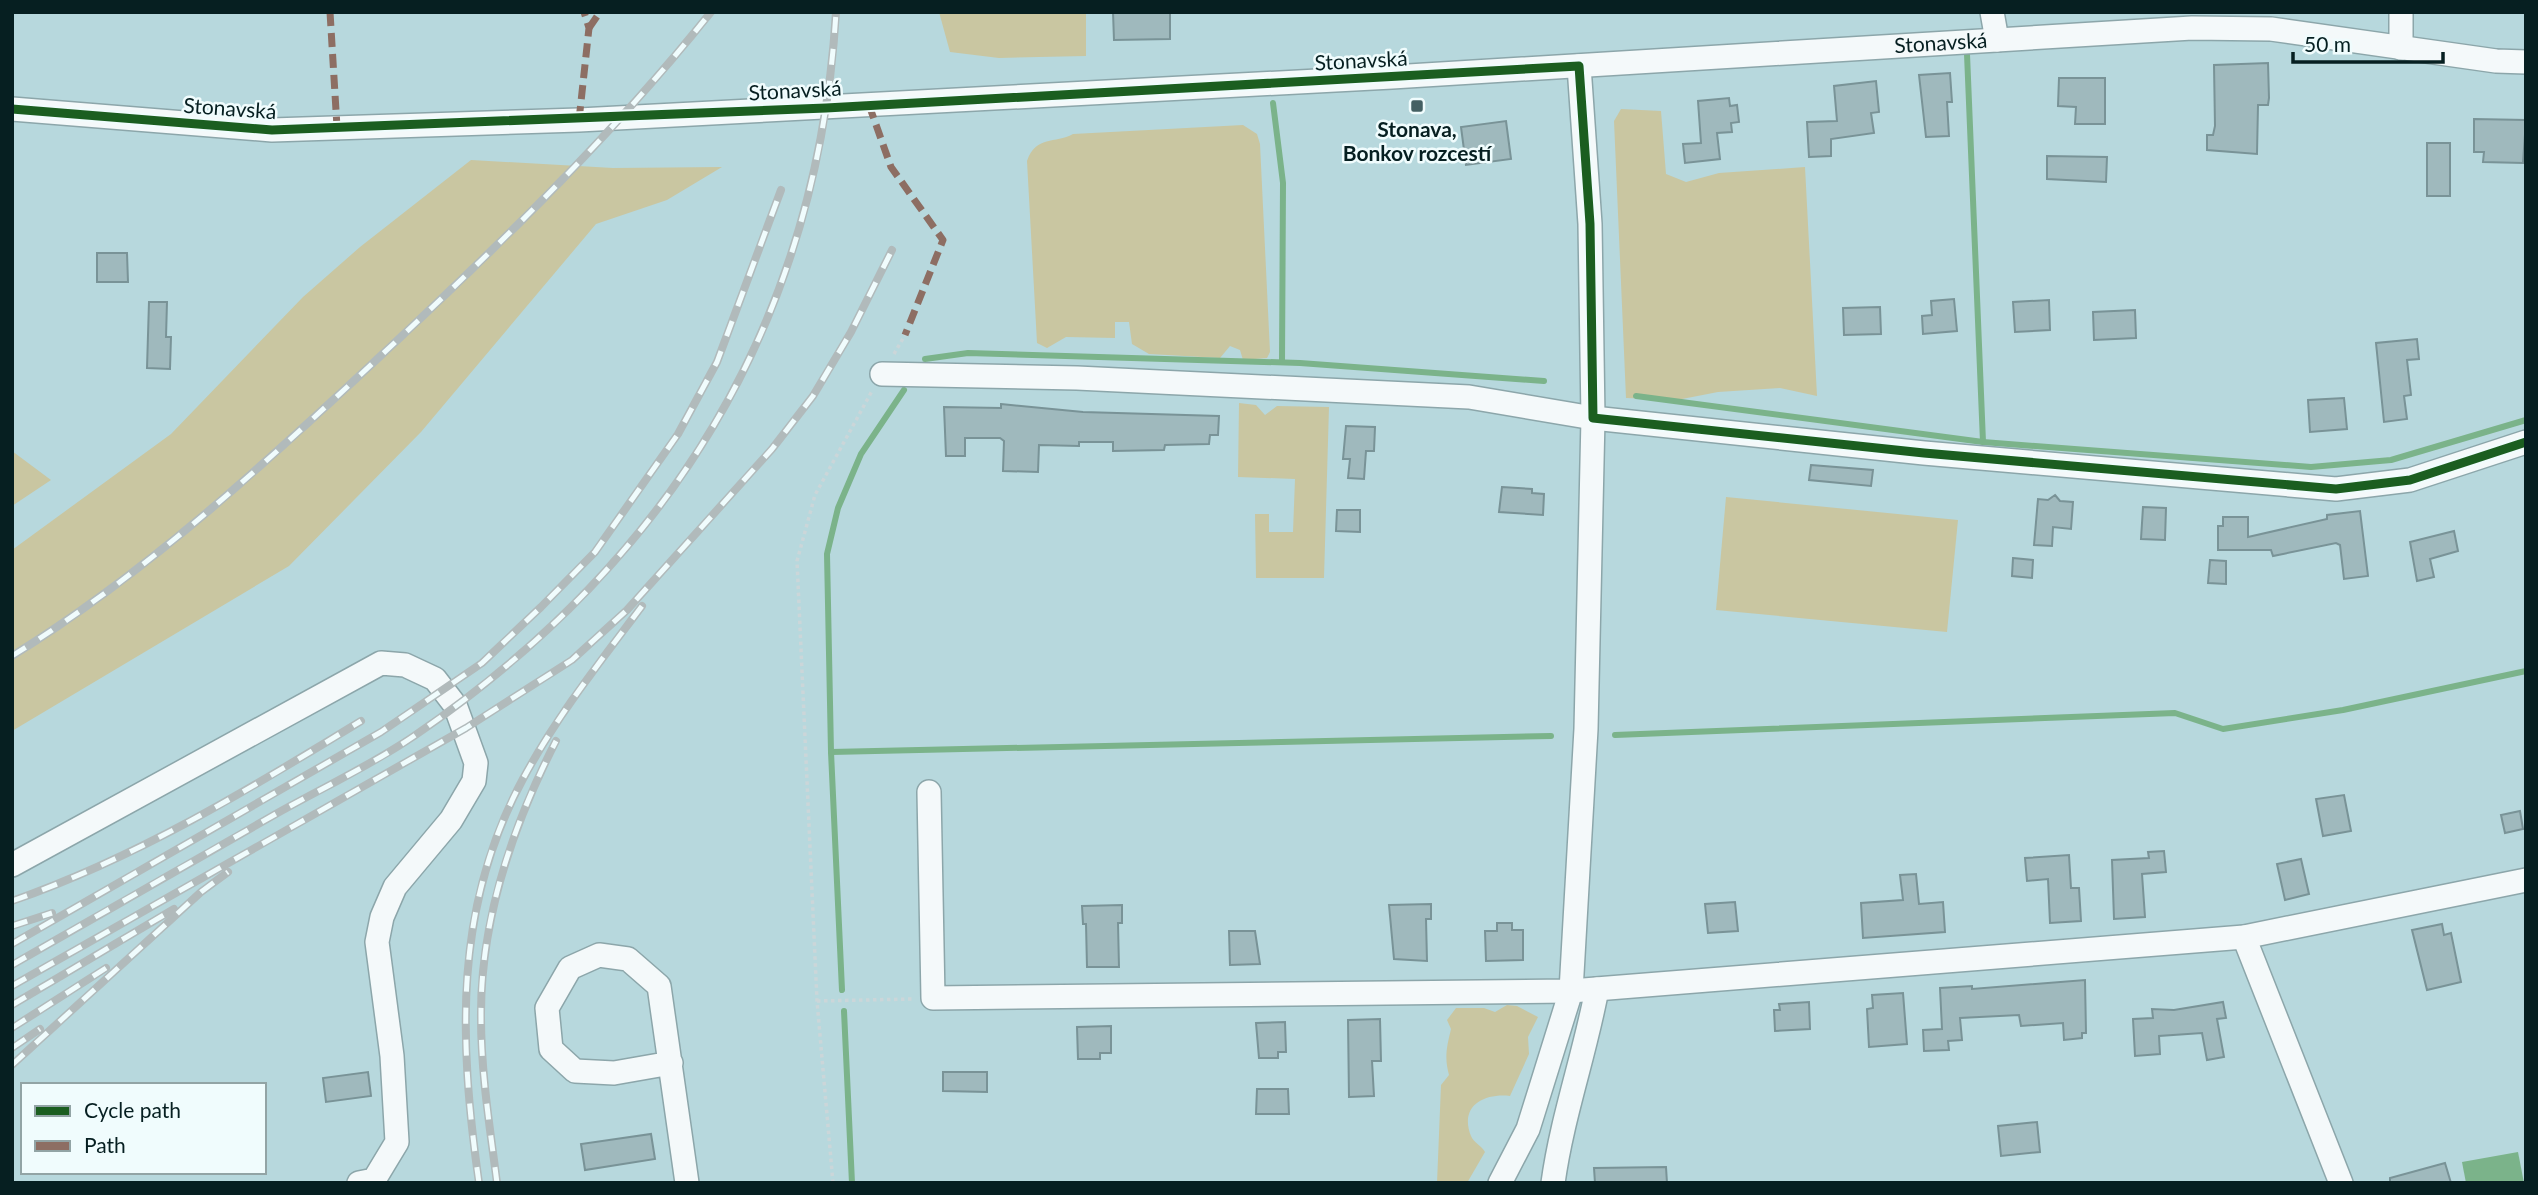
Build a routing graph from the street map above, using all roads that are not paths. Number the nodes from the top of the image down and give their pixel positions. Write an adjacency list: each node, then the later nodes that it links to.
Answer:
1 (1992, 12): 4 (street)
2 (2401, 12): 5 (street)
3 (2271, 20): 4 (street, Stonavská); 5 (street, Stonavská)
4 (1997, 40): 7 (street, Stonavská)
5 (2400, 48): 6 (street, Stonavská)
6 (2526, 62)
7 (1579, 65): 8 (street, Stonavská); 10 (street)
8 (12, 109)
9 (882, 374): 10 (street)
10 (1593, 418): 11 (street); 17 (street)
11 (2526, 442)
12 (929, 792): 17 (street)
13 (12, 865): 19 (street)
14 (2526, 880): 15 (street)
15 (2244, 937): 16 (street); 23 (street)
16 (1597, 989): 17 (street); 22 (street)
17 (1571, 991): 21 (street)
18 (671, 1063): 18 (street); 20 (street)
19 (359, 1183)
20 (687, 1183)
21 (1500, 1183)
22 (1553, 1183)
23 (2341, 1183)

